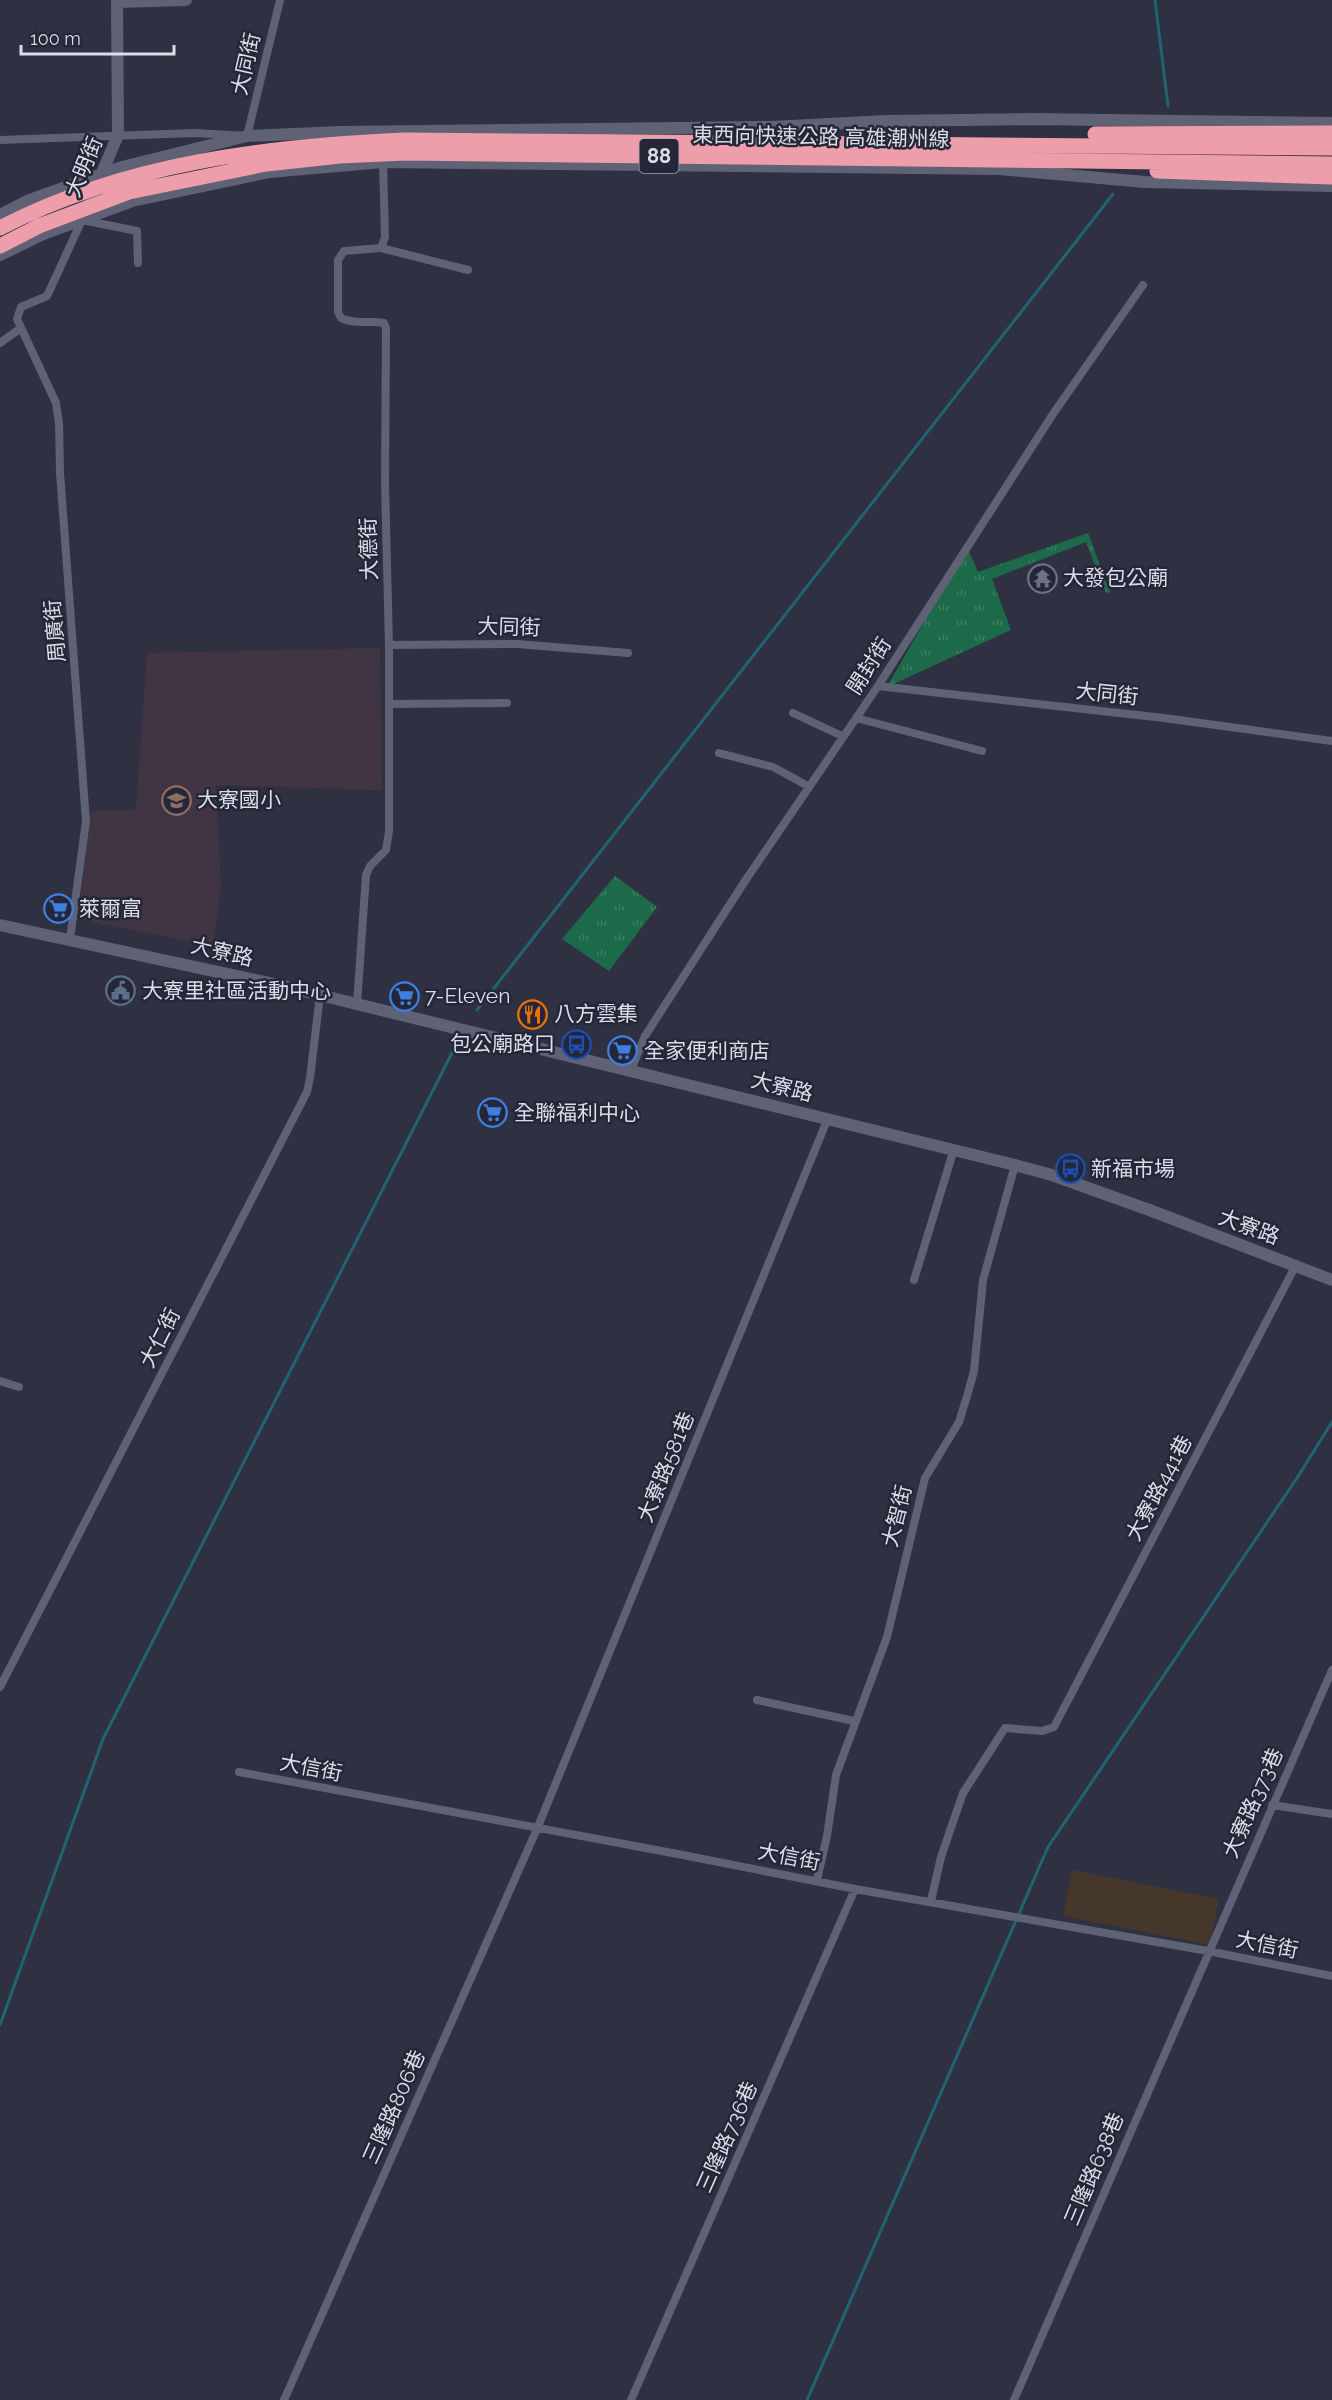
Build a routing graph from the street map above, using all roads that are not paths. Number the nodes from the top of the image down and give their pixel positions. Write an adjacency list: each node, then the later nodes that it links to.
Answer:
1 (186, 0): 5 (main road, 大明街)
2 (280, 0): 6 (street, 大同街)
3 (1332, 123): 6 (main road)
4 (1332, 133): 8 (highway)
5 (118, 135): 6 (street); 7 (street); 13 (main road, 大明街)
6 (247, 136): 13 (main road)
7 (0, 140)
8 (862, 143): 9 (highway, 東西向快速公路 高雄潮州線 / 88); 18 (highway, 東西向快速公路 高雄潮州線 / 88)
9 (1332, 148)
10 (1004, 160): 12 (highway, 東西向快速公路 高雄潮州線 / 88); 14 (highway); 19 (highway, 東西向快速公路 高雄潮州線 / 88)
11 (383, 162): 15 (main road); 17 (main road); 20 (street)
12 (1332, 164)
13 (102, 174): 16 (main road); 17 (main road, 大明街)
14 (1332, 177)
15 (1332, 186)
16 (0, 215)
17 (82, 220): 21 (main road); 22 (street); 25 (street, 大明街)
18 (0, 228)
19 (0, 246)
20 (381, 248): 23 (street); 27 (street, 大德街)
21 (0, 255)
22 (138, 264)
23 (468, 270)
24 (1143, 285): 29 (street, 開封街)
25 (21, 328): 26 (street); 40 (street, 周廣街)
26 (0, 343)
27 (389, 645): 28 (street, 大同街); 31 (street, 大德街)
28 (628, 653)
29 (878, 686): 33 (street, 開封街); 35 (street, 大同街)
30 (507, 703): 31 (street)
31 (389, 704): 42 (street, 大德街)
32 (793, 713): 34 (street)
33 (856, 718): 34 (street, 開封街); 36 (street)
34 (842, 736): 38 (street, 開封街)
35 (1332, 741)
36 (982, 751)
37 (718, 753): 38 (street)
38 (808, 786): 43 (street, 開封街)
39 (0, 925): 40 (main road, 大寮路)
40 (70, 939): 41 (main road, 大寮路)
41 (320, 995): 42 (main road, 大寮路); 53 (street, 大仁街)
42 (357, 1004): 43 (main road, 大寮路)
43 (632, 1070): 44 (main road, 大寮路)
44 (828, 1118): 45 (main road, 大寮路); 59 (street, 大寮路581巷)
45 (954, 1149): 46 (main road, 大寮路); 48 (street)
46 (1015, 1165): 47 (main road, 大寮路); 55 (street, 大智街)
47 (1296, 1265): 49 (main road, 大寮路); 62 (street, 大寮路441巷)
48 (914, 1280)
49 (1332, 1280)
50 (0, 1381): 51 (street)
51 (19, 1387)
52 (1332, 1670): 57 (street, 大寮路373巷)
53 (0, 1687)
54 (758, 1700): 55 (street)
55 (854, 1722): 60 (street, 大智街)
56 (239, 1772): 59 (street, 大信街)
57 (1272, 1805): 58 (street); 63 (street, 大寮路373巷)
58 (1332, 1814)
59 (537, 1829): 60 (street, 大信街); 65 (street, 三隆路806巷)
60 (817, 1880): 61 (street, 大信街)
61 (855, 1889): 62 (street, 大信街); 66 (street, 三隆路736巷)
62 (931, 1901): 63 (street, 大信街)
63 (1208, 1951): 64 (street, 大信街); 67 (street, 三隆路638巷)
64 (1332, 1976)
65 (284, 2400)
66 (631, 2400)
67 (1014, 2400)

